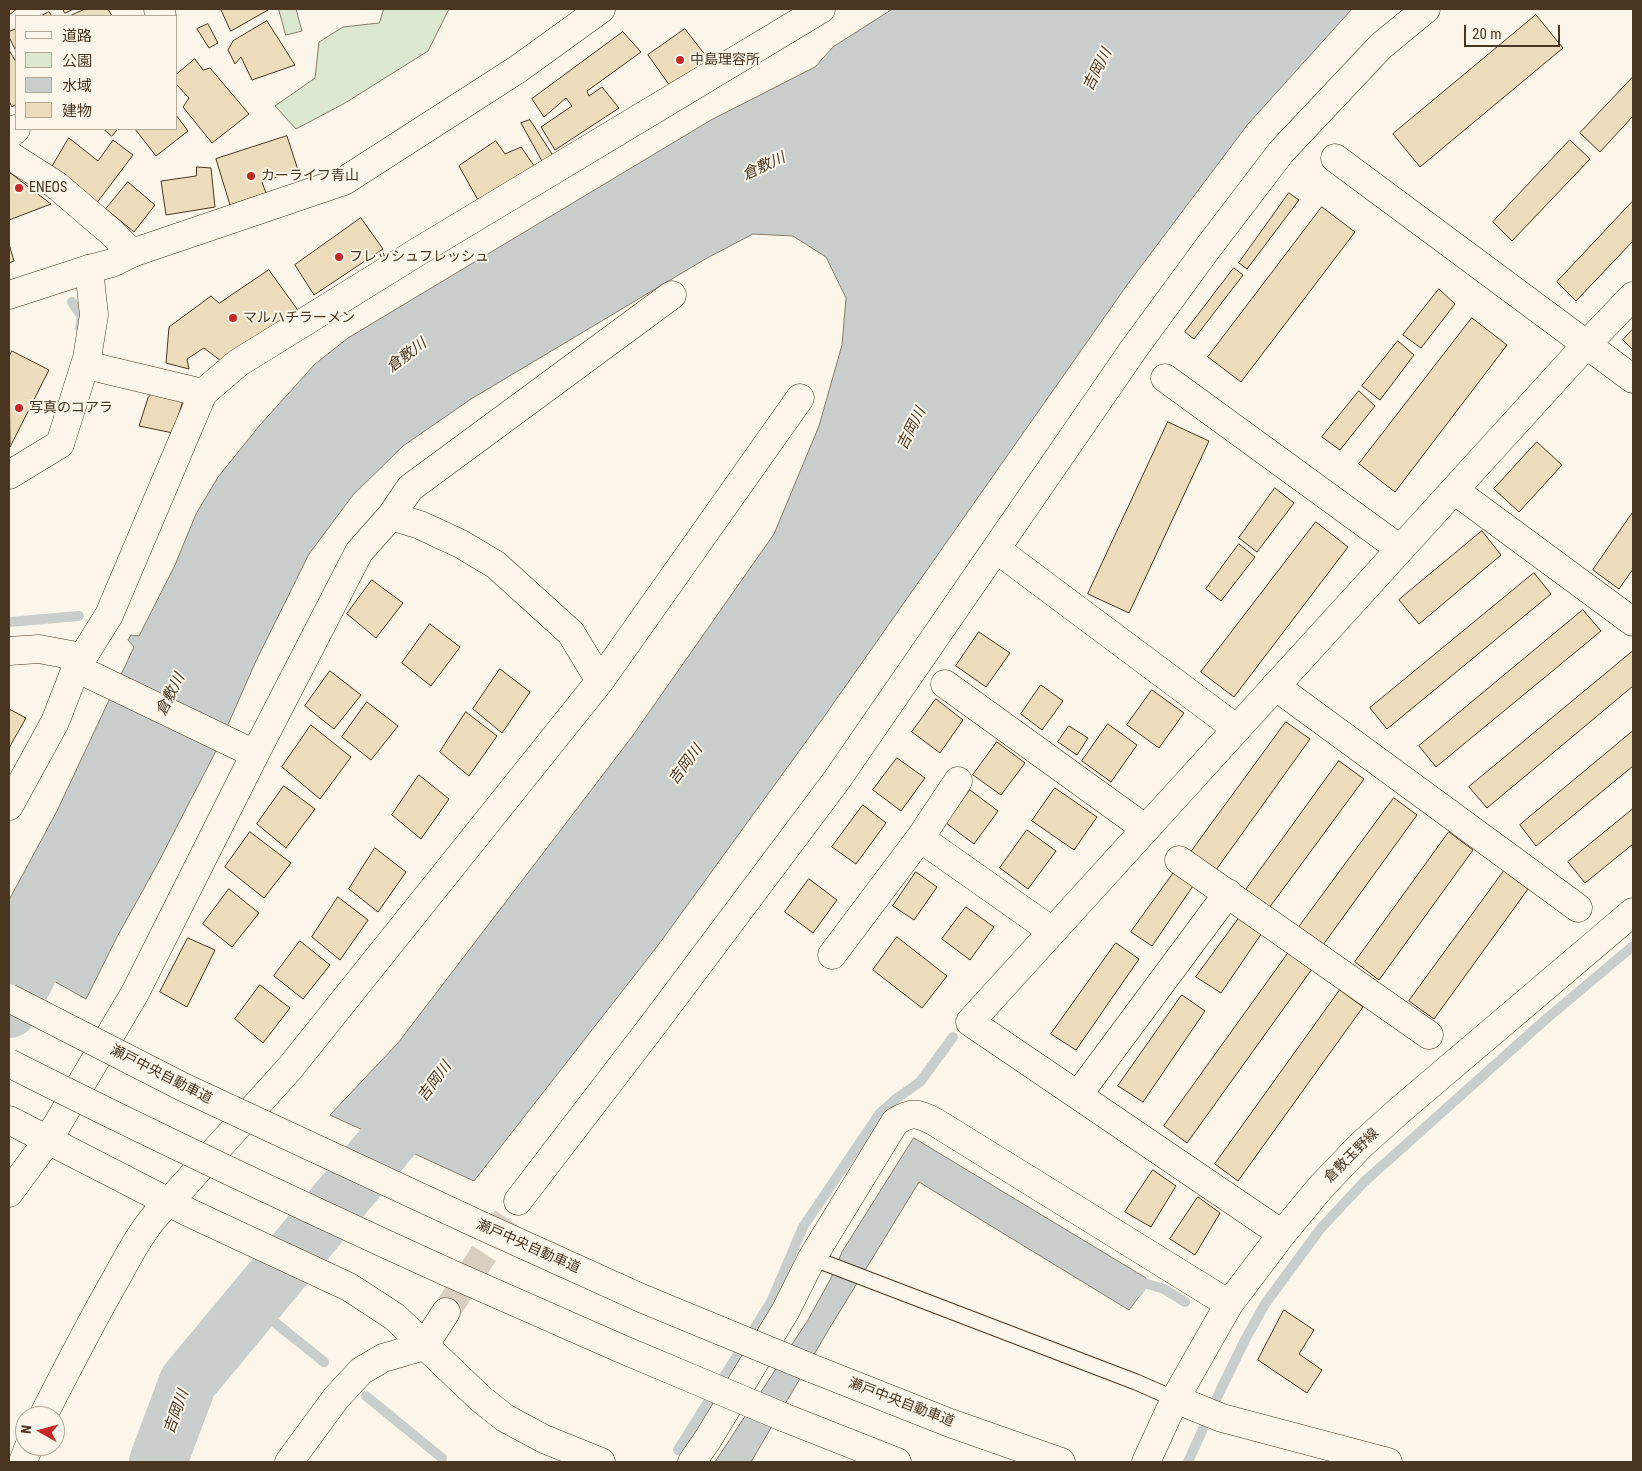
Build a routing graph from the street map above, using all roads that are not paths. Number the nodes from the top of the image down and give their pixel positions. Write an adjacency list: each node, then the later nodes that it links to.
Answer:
1 (601, 9): 6 (main road)
2 (822, 9): 15 (main road)
3 (1426, 9): 20 (main road)
4 (9, 155): 6 (main road)
5 (1335, 158): 11 (main road)
6 (132, 253): 7 (main road)
7 (89, 269): 8 (main road); 12 (main road)
8 (9, 295)
9 (672, 296): 19 (main road)
10 (1633, 296): 11 (main road)
11 (1587, 344): 14 (main road); 18 (main road)
12 (87, 357): 15 (main road); 17 (main road)
13 (1165, 378): 21 (main road)
14 (1633, 378)
15 (203, 393): 24 (main road)
16 (800, 398): 25 (main road)
17 (9, 476)
18 (1454, 490): 21 (main road); 22 (main road)
19 (391, 516): 25 (main road); 29 (main road)
20 (996, 549): 28 (main road); 47 (main road)
21 (1400, 549): 27 (main road)
22 (1633, 622)
23 (9, 651): 24 (main road)
24 (82, 670): 29 (main road); 31 (main road)
25 (600, 681): 48 (main road)
26 (945, 684): 32 (main road)
27 (1275, 686): 28 (main road); 36 (main road)
28 (1237, 729): 32 (main road)
29 (250, 752): 45 (main road)
30 (958, 781): 33 (main road)
31 (9, 806)
32 (1146, 829): 38 (main road)
33 (920, 838): 38 (main road); 39 (main road)
34 (1179, 860): 35 (main road)
35 (1228, 893): 41 (main road); 43 (main road)
36 (1578, 908)
37 (1633, 912): 49 (main road, 倉敷玉野線)
38 (1052, 932): 43 (main road)
39 (832, 955)
40 (9, 998): 60 (main road, 瀬戸中央自動車道, bridge)
41 (1429, 1034)
42 (9, 1063): 59 (main road, bridge)
43 (1078, 1095): 49 (main road)
44 (9, 1120): 45 (main road)
45 (41, 1136): 46 (main road); 48 (main road)
46 (9, 1193)
47 (518, 1201)
48 (180, 1207): 53 (main road); 55 (main road)
49 (1282, 1234): 51 (main road, 倉敷玉野線)
50 (822, 1262): 51 (main road); 54 (lane); 58 (main road)
51 (1229, 1304): 54 (main road, 倉敷玉野線)
52 (446, 1312): 53 (main road)
53 (424, 1346): 56 (main road); 57 (main road)
54 (1184, 1403): 61 (main road, 倉敷玉野線); 62 (main road)
55 (48, 1406)
56 (288, 1462)
57 (601, 1462)
58 (692, 1462)
59 (897, 1462)
60 (1061, 1462)
61 (1146, 1462)
62 (1388, 1462)

